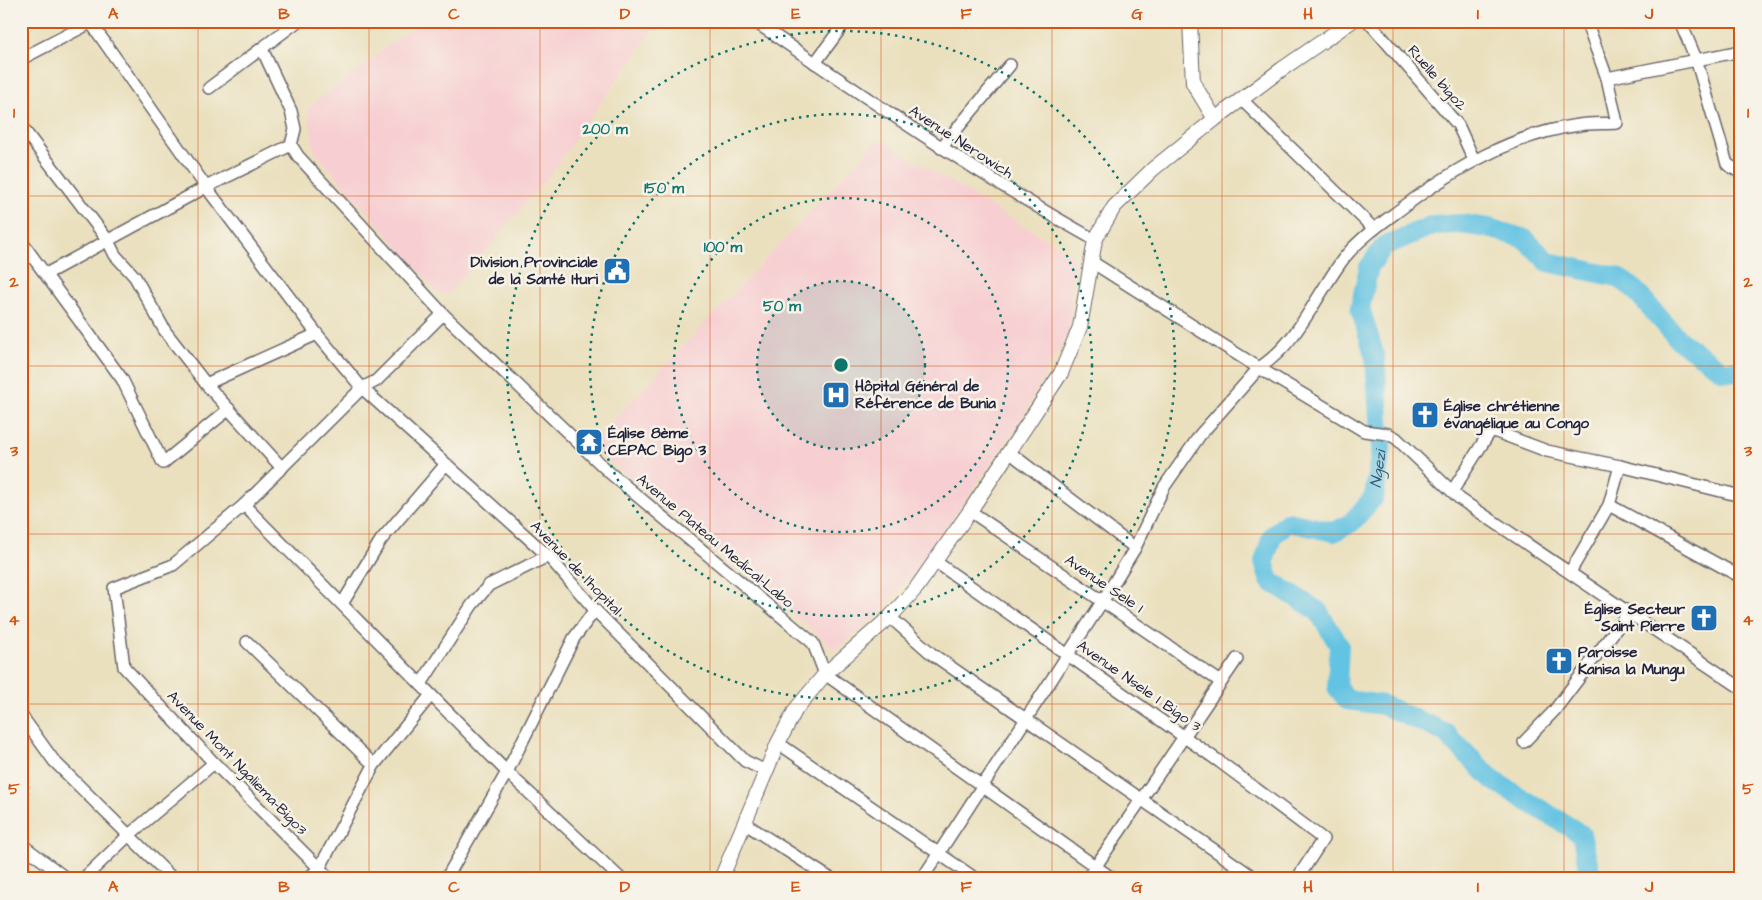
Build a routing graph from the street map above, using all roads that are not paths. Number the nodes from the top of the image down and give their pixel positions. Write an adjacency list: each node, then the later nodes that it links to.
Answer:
1 (298, 21): 10 (street)
2 (754, 21): 14 (street, Avenue Nerowich)
3 (846, 21): 14 (street)
4 (1190, 21): 19 (street)
5 (1352, 21): 18 (street)
6 (1368, 21): 23 (street, Ruelle bigo2)
7 (1586, 21): 16 (street)
8 (1680, 21): 13 (street)
9 (93, 22): 12 (street); 25 (street, Avenue de l'hopital)
10 (262, 49): 17 (street); 21 (street)
11 (1741, 51): 13 (street)
12 (21, 59)
13 (1696, 59): 16 (street); 24 (street)
14 (815, 63): 22 (street, Avenue Nerowich)
15 (1010, 65): 22 (street)
16 (1607, 78): 23 (street)
17 (209, 88)
18 (1242, 99): 19 (street); 26 (street)
19 (1215, 119): 28 (street)
20 (21, 126): 27 (street)
21 (291, 145): 25 (street); 32 (street, Avenue Plateau Medical-Labo)
22 (941, 148): 28 (street, Avenue Nerowich)
23 (1474, 160): 26 (street)
24 (1741, 173)
25 (206, 187): 27 (street); 33 (street, Avenue de l'hopital)
26 (1374, 229): 34 (street)
27 (107, 239): 31 (street); 35 (street)
28 (1095, 240): 30 (street)
29 (21, 241): 31 (street)
30 (1092, 262): 34 (street); 38 (street)
31 (46, 274): 37 (street)
32 (443, 314): 36 (street); 60 (street, Avenue Plateau Medical-Labo)
33 (317, 334): 35 (street); 36 (street, Avenue de l'hopital)
34 (1259, 368): 42 (street); 47 (street)
35 (206, 384): 37 (street)
36 (362, 388): 39 (street, Avenue de l'hopital); 41 (street)
37 (229, 409): 41 (street)
38 (1009, 452): 46 (street); 47 (street)
39 (446, 464): 48 (street, Avenue de l'hopital); 53 (street)
40 (1620, 466): 42 (street); 43 (street); 45 (street)
41 (282, 468): 44 (street)
42 (1452, 490): 50 (street)
43 (1741, 496)
44 (244, 505): 53 (street); 70 (street, Avenue Mont Ngaliema-Bigo3)
45 (1609, 505): 50 (street); 51 (street)
46 (970, 511): 49 (street); 52 (street, Avenue Sele I)
47 (1135, 548): 52 (street)
48 (548, 556): 54 (street, Avenue de l'hopital); 62 (street)
49 (936, 562): 56 (street); 58 (street, Avenue Nsele I Bigo 3)
50 (1570, 572): 55 (street)
51 (1741, 577)
52 (1102, 602): 58 (street); 61 (street, Avenue Sele I)
53 (342, 604): 62 (street)
54 (595, 610): 72 (street, Avenue de l'hopital); 73 (street)
55 (1629, 612): 63 (street); 68 (street)
56 (890, 617): 60 (street); 66 (street)
57 (248, 642): 71 (street)
58 (1069, 655): 66 (street); 67 (street, Avenue Nsele I Bigo 3)
59 (1237, 659): 61 (street)
60 (825, 674): 69 (street); 74 (street)
61 (1221, 682): 67 (street)
62 (421, 684): 64 (street)
63 (1741, 688)
64 (431, 695): 71 (street); 73 (street)
65 (21, 715): 77 (street)
66 (1026, 718): 74 (street); 75 (street)
67 (1183, 736): 75 (street); 96 (street, Avenue Nsele I Bigo 3)
68 (1524, 742)
69 (778, 743): 72 (street); 79 (street)
70 (214, 763): 77 (street); 81 (street, Avenue Mont Ngaliema-Bigo3)
71 (374, 765): 81 (street)
72 (766, 771): 76 (street)
73 (507, 772): 87 (street); 88 (street)
74 (983, 785): 79 (street); 80 (street)
75 (1142, 798): 80 (street); 95 (street)
76 (744, 823): 89 (street); 90 (street)
77 (129, 834): 83 (street); 84 (street)
78 (21, 844): 82 (street)
79 (939, 853): 91 (street); 92 (street)
80 (1096, 866): 93 (street); 94 (street)
81 (319, 869): 85 (street); 86 (street, Avenue Mont Ngaliema-Bigo3)
82 (67, 879)
83 (83, 879)
84 (173, 879)
85 (307, 879)
86 (330, 879)
87 (446, 879)
88 (622, 879)
89 (721, 879)
90 (831, 879)
91 (922, 879)
92 (976, 879)
93 (1087, 879)
94 (1113, 879)
95 (1256, 879)
96 (1297, 879)

